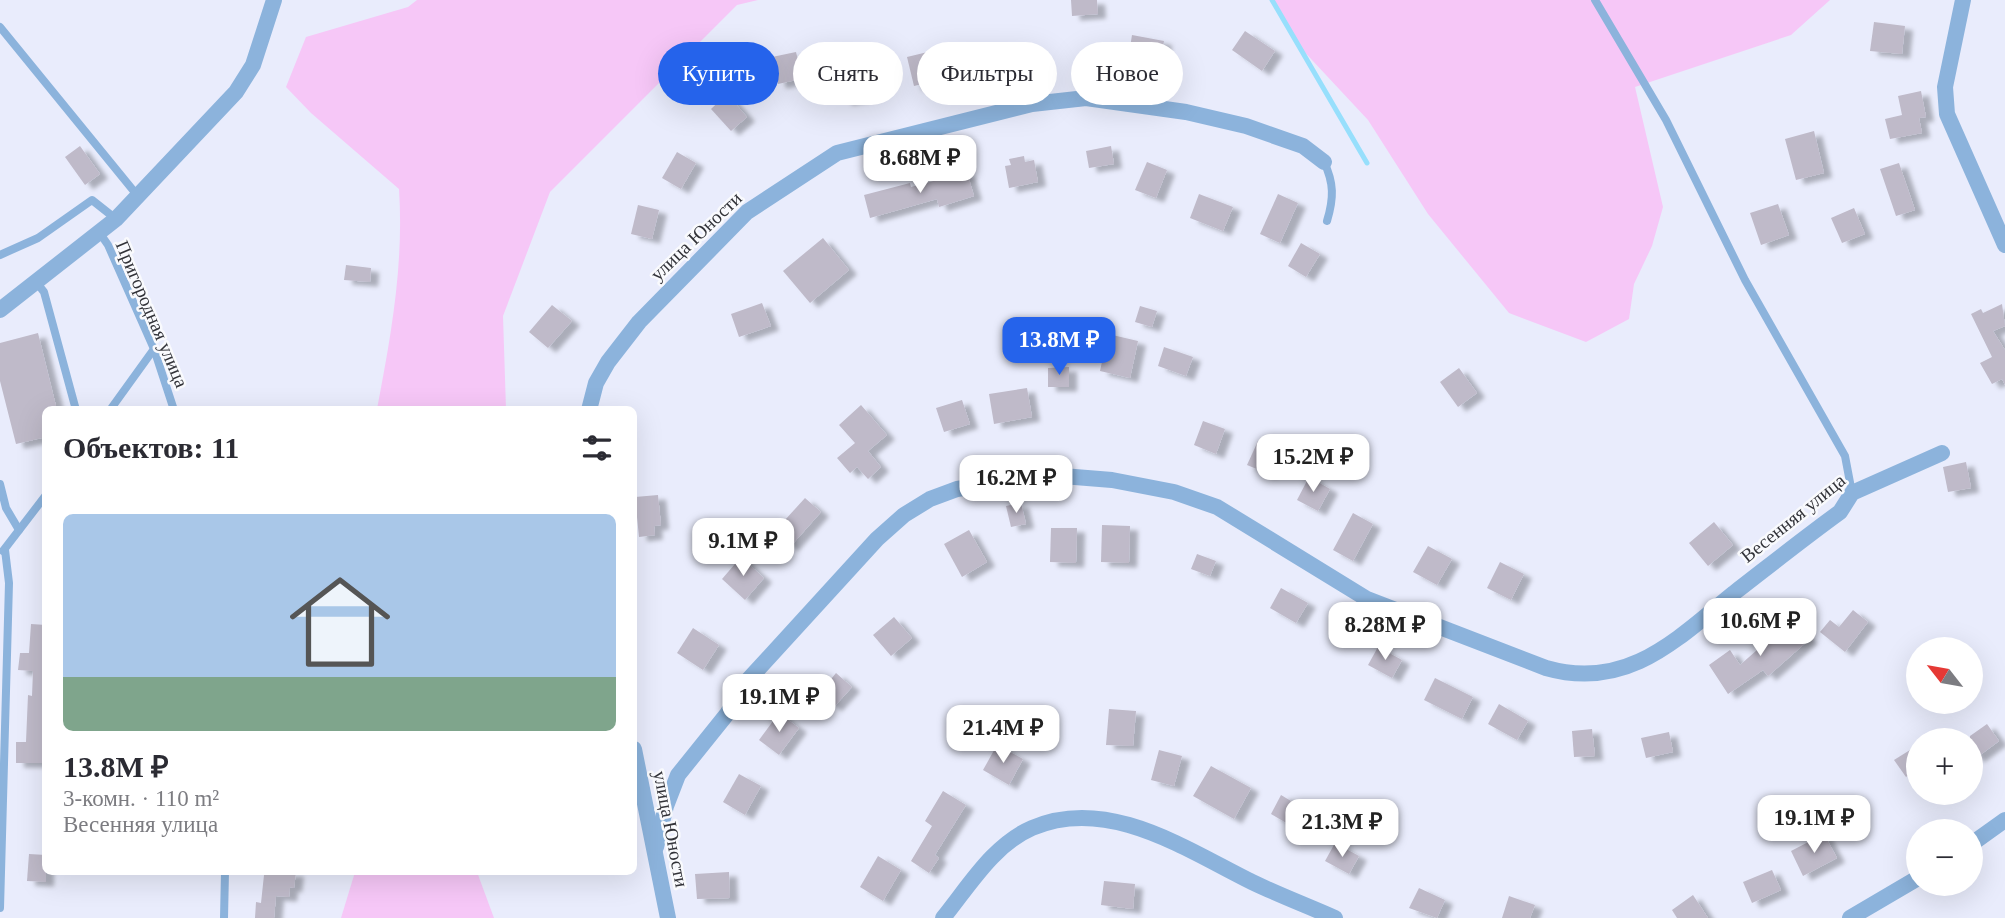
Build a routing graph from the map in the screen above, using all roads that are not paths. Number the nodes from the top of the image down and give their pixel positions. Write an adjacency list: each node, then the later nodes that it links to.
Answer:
1 (274, 0): 6 (street)
2 (1595, 0): 21 (lane)
3 (1963, 0): 10 (street)
4 (0, 27): 6 (lane)
5 (1324, 162): 8 (lane); 18 (street, улица Юности)
6 (137, 195): 7 (street)
7 (116, 219): 9 (street); 11 (lane)
8 (1327, 221)
9 (99, 232): 12 (street); 14 (lane, Пригородная улица)
10 (2005, 245)
11 (0, 255)
12 (37, 283): 13 (street); 15 (lane)
13 (0, 310)
14 (154, 349): 16 (lane); 17 (lane, Пригородная улица)
15 (75, 406)
16 (113, 406)
17 (173, 406)
18 (590, 406)
19 (1942, 453): 21 (street, Весенняя улица)
20 (0, 484): 23 (lane)
21 (1852, 493): 28 (street, Весенняя улица)
22 (42, 500): 23 (lane)
23 (19, 530): 24 (lane)
24 (2, 551): 31 (lane)
25 (637, 762): 28 (street, улица Юности)
26 (2005, 820): 27 (street)
27 (1983, 836)
28 (656, 847): 33 (street, улица Юности)
29 (225, 875): 32 (lane)
30 (1906, 885): 36 (street)
31 (0, 908)
32 (224, 918)
33 (668, 918)
34 (943, 918): 35 (street)
35 (1335, 918)
36 (1850, 918)

